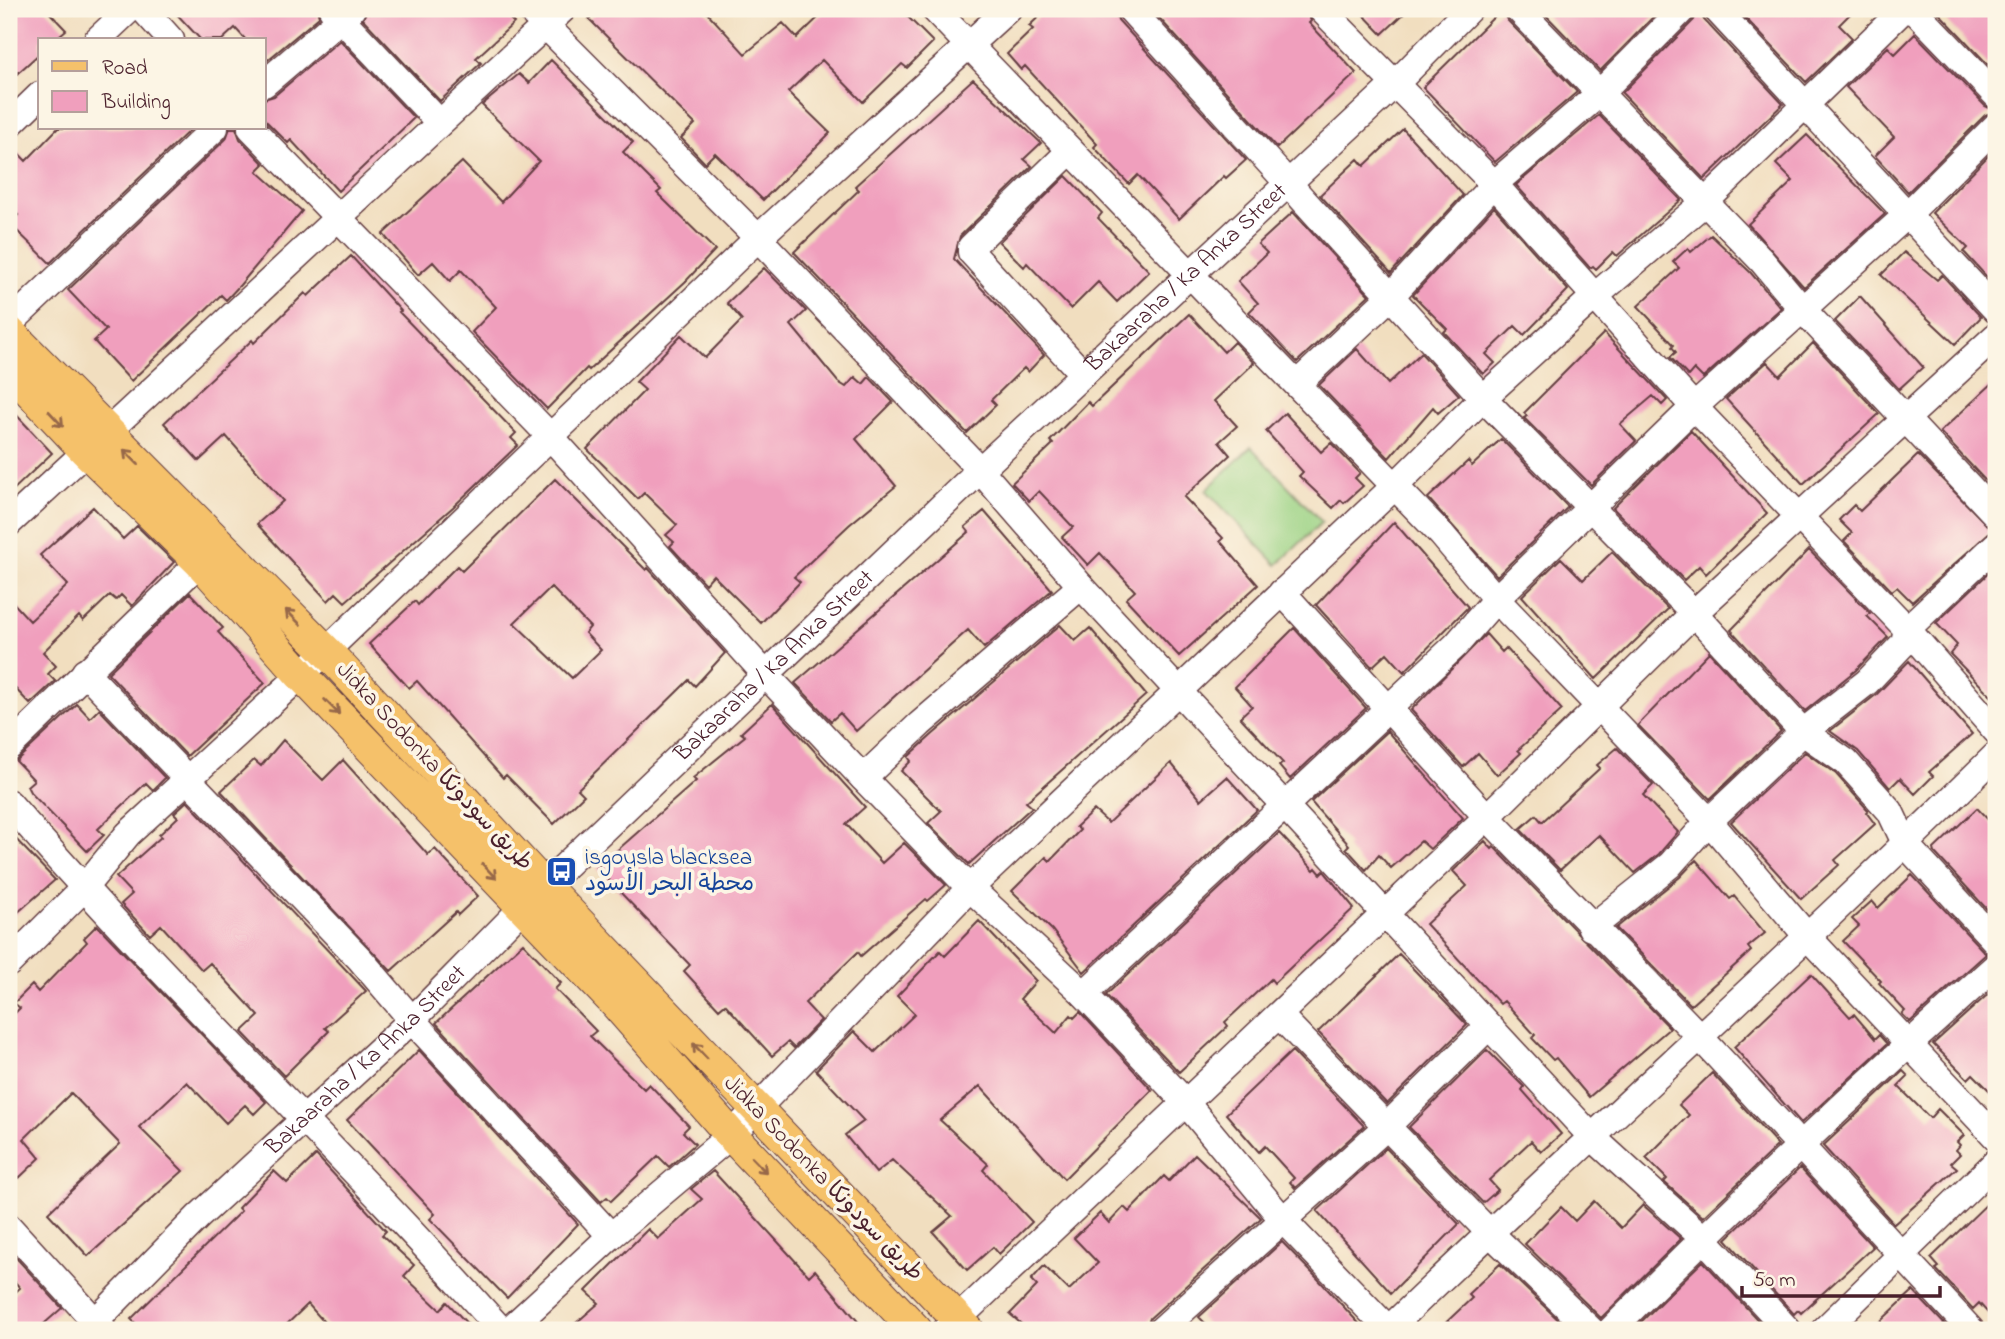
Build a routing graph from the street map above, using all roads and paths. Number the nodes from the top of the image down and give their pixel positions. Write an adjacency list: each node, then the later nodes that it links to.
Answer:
1 (130, 9): 15 (street)
2 (143, 9): 16 (street)
3 (934, 9): 17 (street)
4 (1008, 9): 17 (street)
5 (1130, 9): 30 (street)
6 (1321, 9): 19 (street)
7 (1469, 9): 19 (street, Bakaaraha / Ka Anka Street)
8 (1518, 9): 20 (street)
9 (1684, 9): 20 (street)
10 (1716, 9): 23 (street)
11 (1904, 9): 23 (street)
12 (1913, 9): 21 (street)
13 (342, 12): 18 (street); 24 (street)
14 (546, 14): 24 (street); 35 (street)
15 (99, 38)
16 (169, 38)
17 (970, 44): 29 (street); 35 (street)
18 (266, 82)
19 (1395, 84): 30 (street, Bakaaraha / Ka Anka Street); 31 (street)
20 (1599, 94): 31 (street); 32 (street)
21 (1996, 95)
22 (38, 96): 25 (street)
23 (1805, 106): 32 (street); 33 (street)
24 (439, 122): 34 (street)
25 (9, 125)
26 (1996, 126): 33 (street)
27 (213, 130): 41 (street)
28 (253, 130): 34 (street)
29 (1069, 152): 36 (street); 45 (street)
30 (1286, 183): 36 (street, Bakaaraha / Ka Anka Street); 37 (street)
31 (1494, 184): 37 (street); 38 (street)
32 (1704, 203): 38 (street); 39 (street)
33 (1908, 215): 39 (street); 40 (street)
34 (337, 219): 50 (street); 51 (street)
35 (758, 239): 50 (street); 52 (street)
36 (1188, 275): 45 (street, Bakaaraha / Ka Anka Street); 46 (street)
37 (1392, 295): 46 (street); 47 (street)
38 (1594, 297): 47 (street); 48 (street)
39 (1803, 310): 48 (street); 49 (street)
40 (1996, 310)
41 (9, 324)
42 (9, 332): 51 (main road, Jidka Sodonka طريق سودونكا)
43 (1996, 336): 49 (street)
44 (9, 369): 51 (main road, Jidka Sodonka طريق سودونكا, one-way to 51)
45 (1083, 374): 52 (street, Bakaaraha / Ka Anka Street)
46 (1297, 384): 53 (street)
47 (1483, 398): 53 (street); 54 (street)
48 (1695, 407): 54 (street); 55 (street)
49 (1904, 418): 55 (street); 56 (street)
50 (550, 436): 65 (street); 68 (street)
51 (96, 441): 57 (street); 59 (main road, Jidka Sodonka طريق سودونكا); 65 (main road, Jidka Sodonka طريق سودونكا, one-way to 51)
52 (980, 470): 60 (street); 68 (street, Bakaaraha / Ka Anka Street)
53 (1394, 487): 61 (street); 62 (street)
54 (1591, 509): 62 (street); 63 (street)
55 (1801, 515): 63 (street); 64 (street)
56 (1996, 515)
57 (9, 523)
58 (1996, 545): 64 (street)
59 (200, 562): 66 (street); 67 (main road, Jidka Sodonka طريق سودونكا)
60 (1081, 586): 69 (street); 76 (street)
61 (1282, 592): 69 (street); 71 (street)
62 (1496, 598): 70 (street); 71 (street)
63 (1694, 613): 70 (street); 73 (street)
64 (1907, 629): 72 (street); 73 (street)
65 (326, 651): 67 (street); 85 (main road, Jidka Sodonka طريق سودونكا)
66 (85, 672): 74 (street); 77 (street)
67 (301, 676): 77 (street); 85 (main road, Jidka Sodonka طريق سودونكا, one-way to 85)
68 (767, 676): 76 (street); 85 (street, Bakaaraha / Ka Anka Street)
69 (1179, 691): 79 (street); 83 (street)
70 (1599, 707): 80 (street); 81 (street)
71 (1391, 708): 79 (street); 80 (street)
72 (1996, 731)
73 (1803, 732): 81 (street); 82 (street)
74 (9, 747)
75 (1996, 755): 82 (street)
76 (863, 778): 83 (street)
77 (189, 781): 84 (street); 94 (street)
78 (9, 803): 84 (street)
79 (1287, 806): 86 (street); 92 (street)
80 (1487, 817): 86 (street); 87 (street)
81 (1709, 821): 87 (street); 88 (street)
82 (1906, 845): 88 (street); 89 (street)
83 (970, 888): 92 (street); 99 (street)
84 (83, 889): 90 (street); 100 (street)
85 (534, 897): 94 (street, Bakaaraha / Ka Anka Street); 99 (main road, Jidka Sodonka طريق سودونكا, one-way to 85); 102 (main road, Jidka Sodonka طريق سودونكا)
86 (1384, 914): 93 (street); 95 (street)
87 (1591, 928): 96 (street)
88 (1806, 935): 96 (street); 97 (street)
89 (1996, 942)
90 (9, 963)
91 (1996, 966): 97 (street)
92 (1084, 995): 98 (street)
93 (1279, 1014): 98 (street); 101 (street)
94 (412, 1020): 100 (street, Bakaaraha / Ka Anka Street); 110 (street)
95 (1488, 1027): 101 (street); 103 (street)
96 (1699, 1036): 103 (street); 105 (street)
97 (1910, 1042): 104 (street); 105 (street)
98 (1187, 1104): 107 (street); 114 (street)
99 (756, 1110): 102 (street); 114 (main road, Jidka Sodonka طريق سودونكا)
100 (302, 1120): 113 (street, Bakaaraha / Ka Anka Street); 115 (street)
101 (1386, 1127): 107 (street); 109 (street)
102 (731, 1135): 110 (street); 117 (main road, Jidka Sodonka طريق سودونكا, one-way to 117)
103 (1591, 1136): 109 (street); 111 (street)
104 (1996, 1137)
105 (1801, 1146): 111 (street); 112 (street)
106 (1996, 1162): 112 (street)
107 (1283, 1220): 118 (street); 119 (street)
108 (9, 1227): 113 (street)
109 (1489, 1232): 119 (street); 120 (street)
110 (611, 1236): 116 (street)
111 (1703, 1238): 121 (street); 122 (street)
112 (1900, 1256): 123 (street); 124 (street)
113 (95, 1327)
114 (957, 1327)
115 (500, 1330)
116 (509, 1330)
117 (916, 1330)
118 (1161, 1330)
119 (1388, 1330)
120 (1591, 1330)
121 (1611, 1330)
122 (1788, 1330)
123 (1824, 1330)
124 (1970, 1330)

